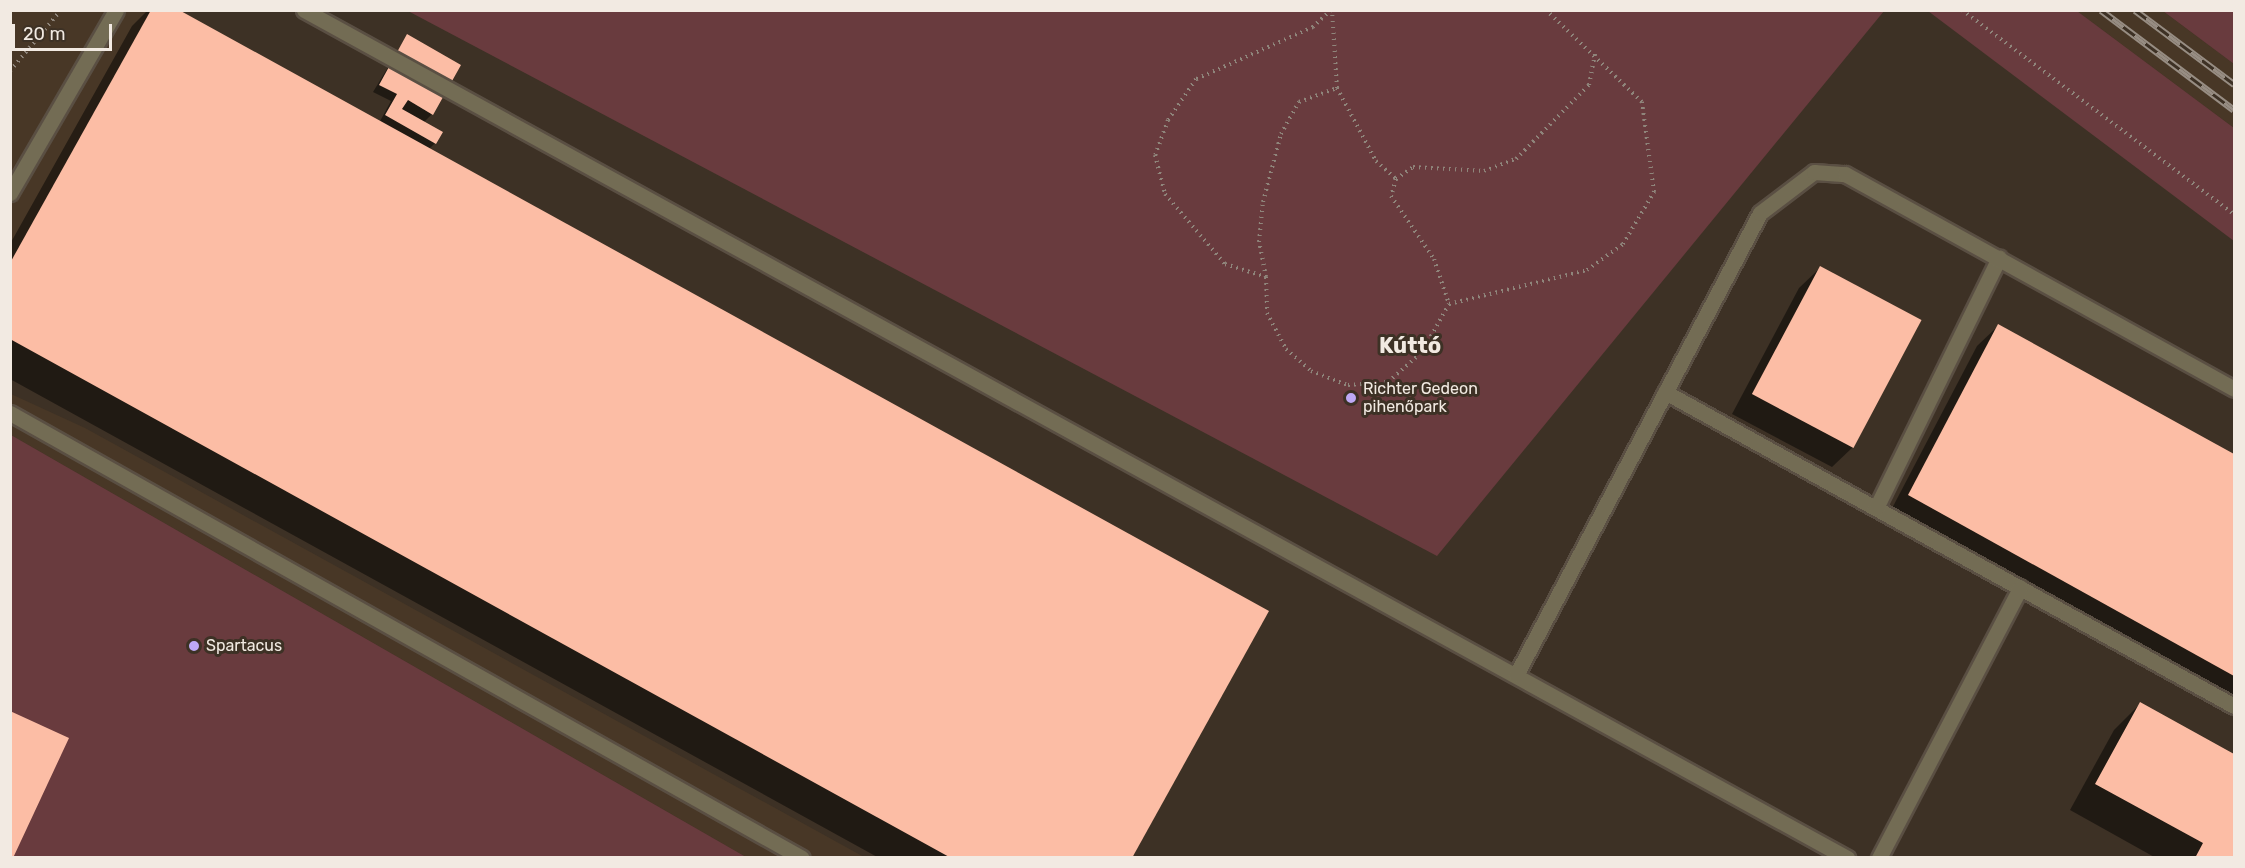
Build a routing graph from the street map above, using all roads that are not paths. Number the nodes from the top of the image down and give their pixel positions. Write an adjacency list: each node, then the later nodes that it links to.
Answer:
1 (116, 10): 3 (lane)
2 (303, 10): 10 (lane)
3 (10, 193)
4 (1999, 258): 5 (lane); 6 (lane); 8 (lane)
5 (2235, 389)
6 (1665, 392): 8 (lane); 10 (lane)
7 (10, 413): 12 (lane)
8 (1876, 508): 9 (lane)
9 (2020, 588): 11 (lane); 14 (lane)
10 (1516, 675): 13 (lane)
11 (2235, 706)
12 (802, 858)
13 (1847, 858)
14 (1879, 858)

